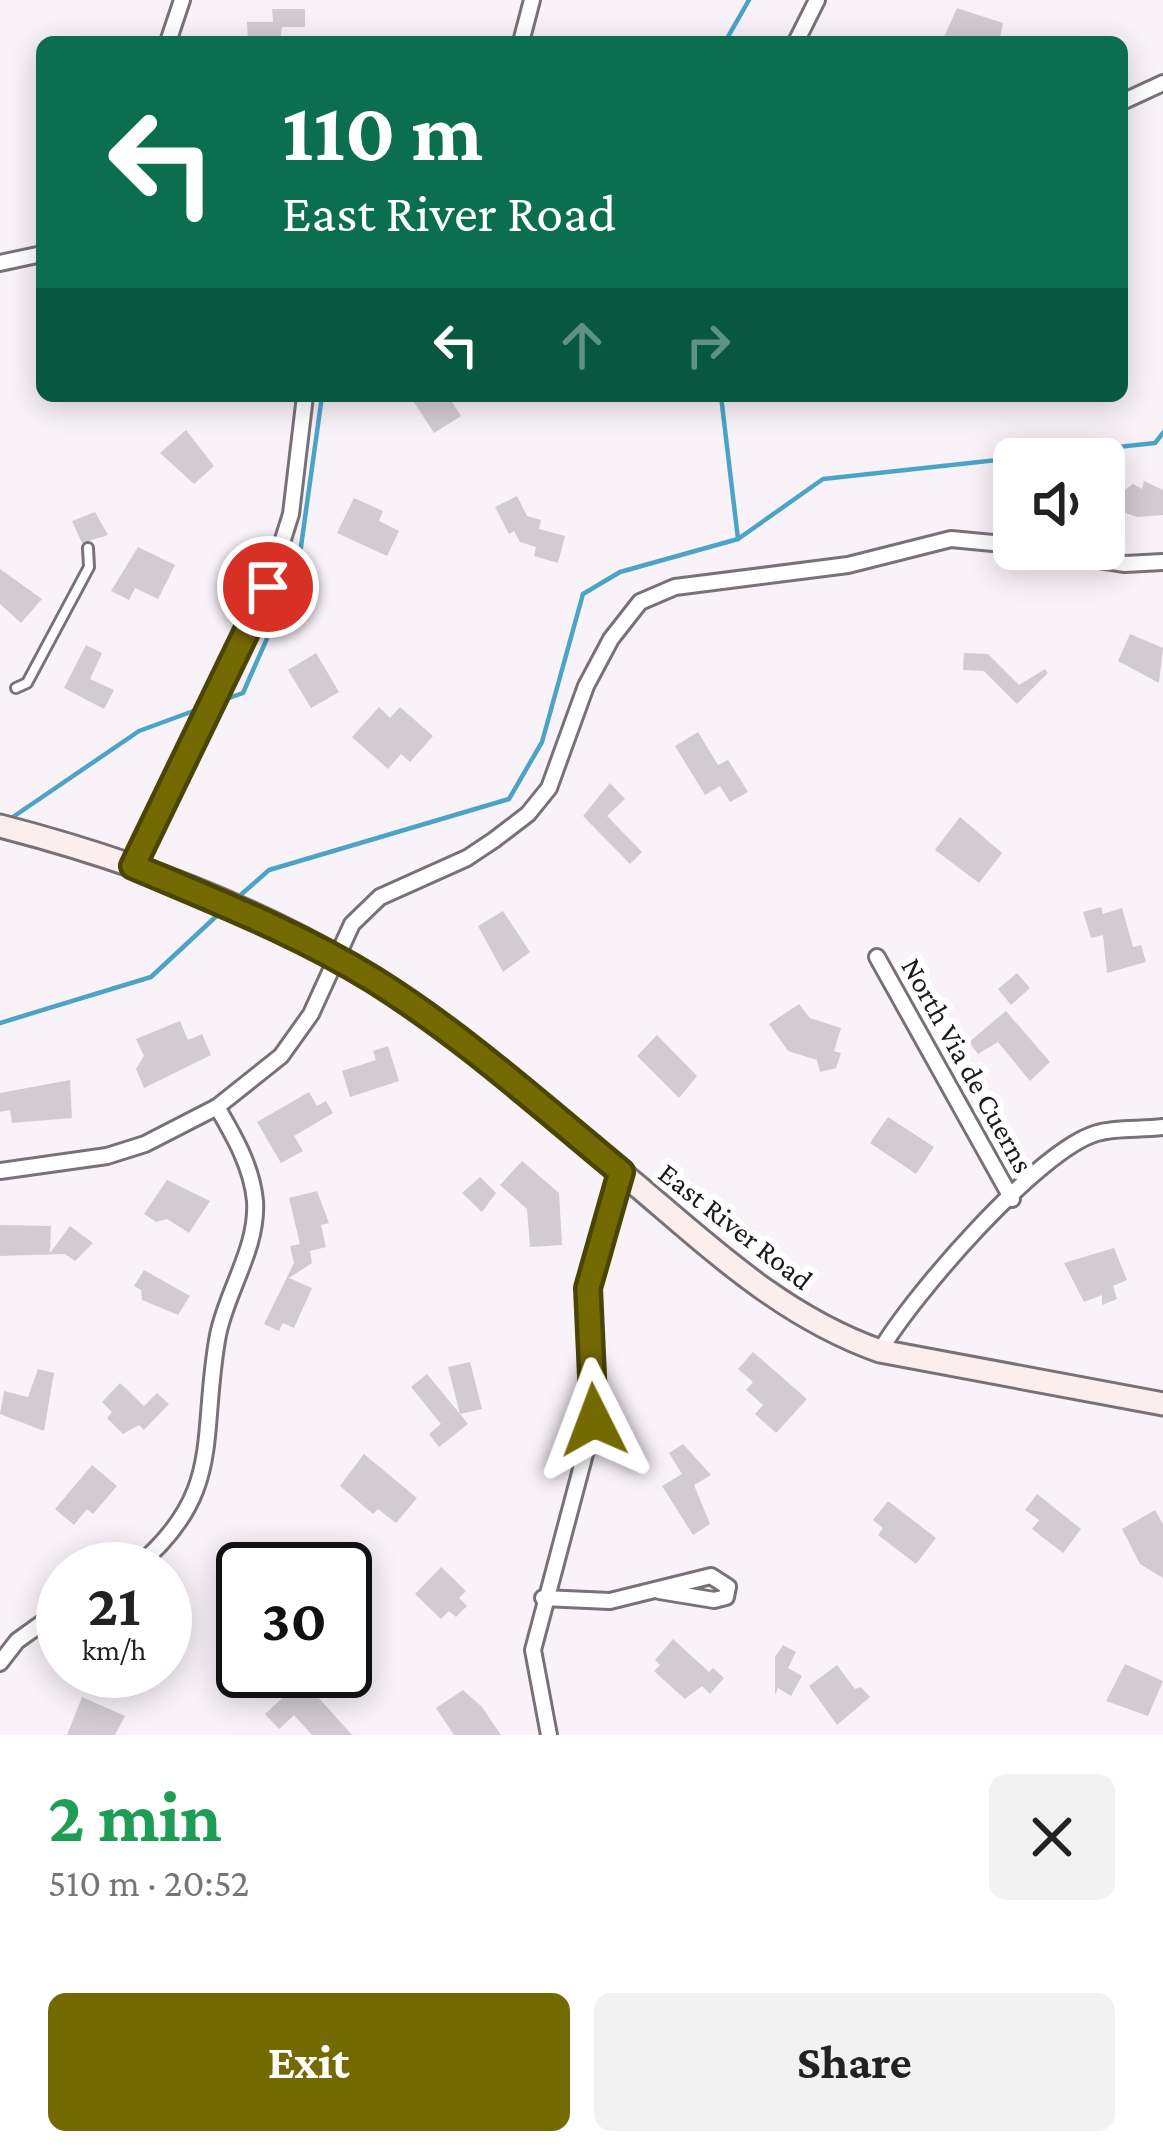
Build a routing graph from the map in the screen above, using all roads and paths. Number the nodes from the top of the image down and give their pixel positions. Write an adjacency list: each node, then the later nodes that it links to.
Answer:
1 (182, 0): 4 (street)
2 (532, 0): 5 (street)
3 (817, 0): 6 (street)
4 (170, 36)
5 (523, 36)
6 (799, 36)
7 (1163, 83): 8 (street)
8 (1128, 99)
9 (36, 255): 10 (street)
10 (0, 263)
11 (304, 402): 18 (street)
12 (993, 543): 20 (street)
13 (88, 548): 16 (lane)
14 (1163, 562): 15 (street)
15 (1125, 564)
16 (16, 688)
17 (0, 826): 18 (street, East River Road)
18 (133, 866): 20 (street, East River Road)
19 (877, 957): 25 (street, North Via de Cuerns)
20 (338, 958): 21 (street); 24 (street, East River Road)
21 (217, 1107): 23 (street); 28 (street)
22 (1163, 1127): 25 (street)
23 (0, 1171)
24 (621, 1172): 26 (street, East River Road); 30 (street)
25 (1012, 1199): 26 (street)
26 (880, 1351): 27 (street, East River Road)
27 (1163, 1404)
28 (166, 1542)
29 (659, 1591): 30 (street)
30 (543, 1598): 33 (street)
31 (36, 1627): 32 (street)
32 (0, 1663)
33 (549, 1735)

